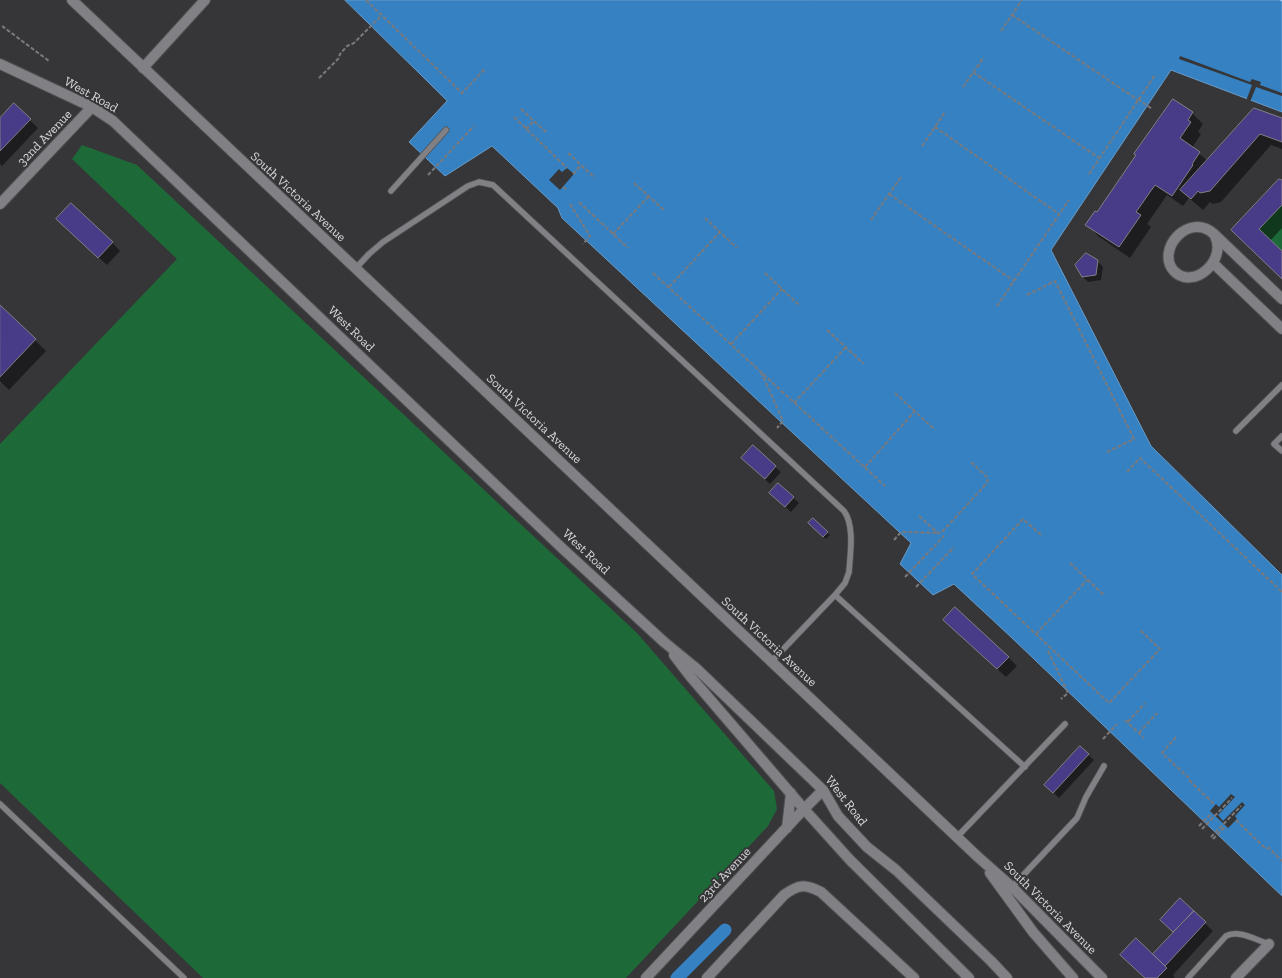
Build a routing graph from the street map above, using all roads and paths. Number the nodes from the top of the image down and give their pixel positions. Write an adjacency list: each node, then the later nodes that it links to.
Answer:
1 (72, 0): 12 (street, South Victoria Avenue)
2 (205, 0): 12 (street)
3 (366, 0): 5 (path)
4 (1022, 0): 6 (path)
5 (382, 15): 13 (path); 16 (path)
6 (1012, 15): 8 (path); 19 (path)
7 (2, 26): 10 (path)
8 (1001, 31)
9 (984, 57): 14 (path)
10 (49, 61)
11 (0, 64): 20 (street, West Road)
12 (143, 68): 62 (street, South Victoria Avenue)
13 (485, 68)
14 (973, 72): 17 (path); 33 (path)
15 (1155, 75): 19 (path)
16 (319, 78)
17 (963, 87)
18 (1135, 98): 22 (path)
19 (1138, 100): 33 (path)
20 (92, 107): 49 (street, 32nd Avenue); 107 (street, West Road)
21 (521, 109): 25 (path)
22 (1152, 109)
23 (945, 112): 27 (path)
24 (514, 117): 28 (path)
25 (534, 121): 28 (path); 30 (path)
26 (474, 126): 38 (path)
27 (935, 127): 31 (path); 52 (path)
28 (526, 129): 35 (path)
29 (446, 130): 44 (lane)
30 (547, 133)
31 (922, 146)
32 (568, 153): 34 (path)
33 (1099, 158): 37 (path)
34 (581, 165): 36 (path); 40 (path)
35 (567, 168)
36 (573, 174)
37 (1089, 174)
38 (428, 176)
39 (901, 177): 45 (path)
40 (595, 178)
41 (634, 183): 46 (path)
42 (563, 187): 43 (path)
43 (566, 189)
44 (391, 191)
45 (889, 194): 54 (path); 65 (path)
46 (648, 196): 51 (path); 56 (path)
47 (1069, 200): 52 (path)
48 (579, 202): 56 (path)
49 (0, 204)
50 (570, 204): 58 (path)
51 (664, 210)
52 (1059, 214): 65 (path)
53 (705, 218): 55 (path)
54 (871, 220)
55 (720, 232): 60 (path); 66 (path)
56 (613, 234): 59 (path)
57 (1214, 234): 61 (street); 61 (street); 69 (street)
58 (582, 244)
59 (628, 248)
60 (737, 248)
61 (1213, 262): 72 (street)
62 (355, 269): 103 (lane); 109 (street, South Victoria Avenue)
63 (653, 273): 66 (path)
64 (765, 274): 67 (path)
65 (1014, 281): 71 (path)
66 (669, 287): 74 (path)
67 (782, 289): 70 (path); 74 (path)
68 (1028, 295): 87 (path)
69 (1282, 299)
70 (799, 305)
71 (997, 306)
72 (1282, 329)
73 (827, 330): 75 (path)
74 (731, 344): 77 (path)
75 (846, 347): 76 (path); 80 (path)
76 (864, 364)
77 (760, 371): 80 (path); 82 (path)
78 (1282, 385): 84 (lane)
79 (895, 393): 81 (path)
80 (794, 403): 89 (path)
81 (915, 411): 83 (path); 89 (path)
82 (777, 428)
83 (935, 430)
84 (1236, 432)
85 (1282, 436): 86 (lane)
86 (1282, 451)
87 (1107, 452)
88 (971, 462): 93 (path)
89 (865, 468): 91 (path)
90 (1127, 472): 102 (path)
91 (885, 486)
92 (919, 516): 93 (path)
93 (938, 533): 96 (path)
94 (1041, 535): 106 (path)
95 (944, 536): 99 (path)
96 (894, 540)
97 (954, 547): 101 (path)
98 (1070, 563): 100 (path)
99 (905, 577)
100 (1087, 580): 104 (path); 106 (path)
101 (916, 587)
102 (1282, 592)
103 (835, 595): 109 (lane); 120 (lane)
104 (1104, 596)
105 (1140, 630): 106 (path)
106 (1036, 634)
107 (664, 642): 121 (street, West Road); 122 (street, West Road)
108 (1048, 651): 110 (path)
109 (771, 662): 134 (street, South Victoria Avenue)
110 (1061, 699)
111 (1145, 703): 115 (path)
112 (1157, 713): 115 (path)
113 (1065, 724): 120 (lane)
114 (1117, 724): 118 (path)
115 (1139, 733): 117 (path)
116 (1176, 737): 125 (path)
117 (1144, 738)
118 (1103, 739)
119 (1104, 766): 137 (lane)
120 (1025, 767): 134 (lane)
121 (823, 790): 127 (street, 23rd Avenue); 144 (street, West Road)
122 (791, 793): 127 (street, West Road); 132 (street)
123 (1232, 798): 133 (path)
124 (0, 804): 139 (lane)
125 (1215, 805)
126 (1241, 806): 131 (path)
127 (804, 809): 132 (street, 23rd Avenue); 143 (street, West Road)
128 (1212, 812): 130 (path)
129 (1236, 820): 136 (path)
130 (1199, 826)
131 (1226, 826)
132 (787, 828): 140 (street, 23rd Avenue)
133 (1202, 829)
134 (957, 837): 135 (street, South Victoria Avenue)
135 (978, 857): 137 (street, South Victoria Avenue); 145 (street, South Victoria Avenue)
136 (1282, 860)
137 (1012, 887): 146 (street, South Victoria Avenue)
138 (1269, 944): 147 (lane); 148 (street)
139 (184, 978)
140 (646, 978)
141 (707, 978): 142 (street)
142 (914, 978)
143 (969, 978)
144 (1007, 978)
145 (1073, 978)
146 (1102, 978)
147 (1188, 978)
148 (1236, 978)

